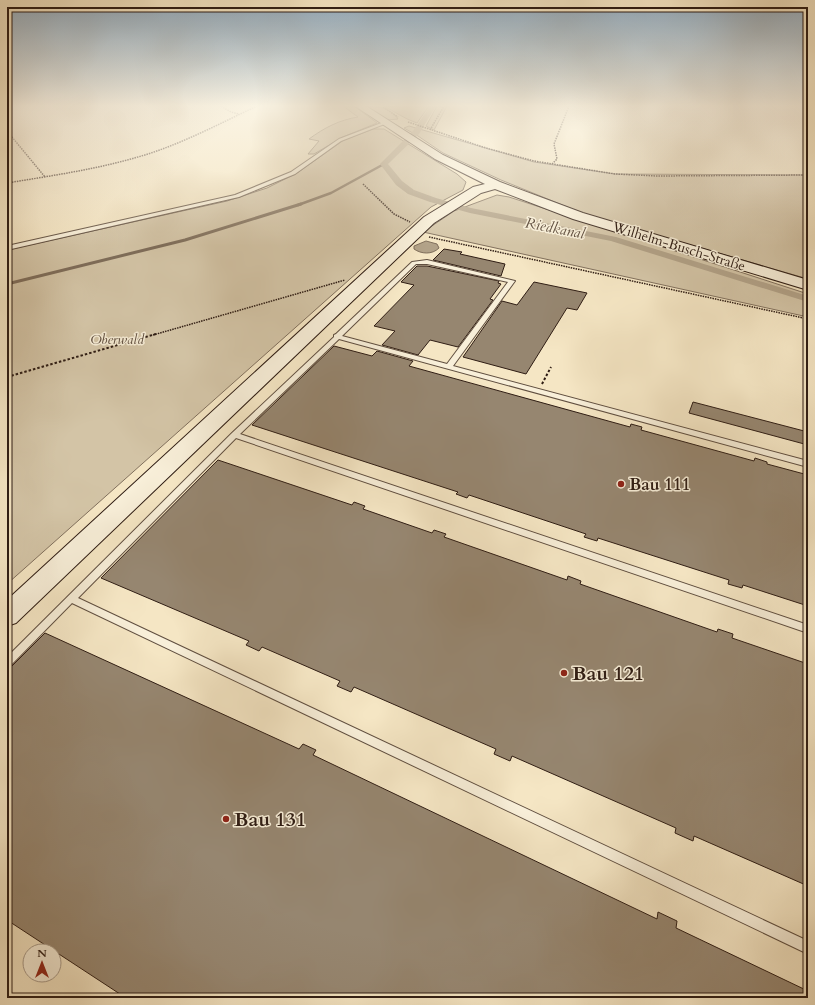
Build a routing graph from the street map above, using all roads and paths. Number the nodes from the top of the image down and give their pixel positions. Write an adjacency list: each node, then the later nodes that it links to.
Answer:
1 (25, 153): 10 (path)
2 (151, 153): 10 (path)
3 (322, 153): 17 (lane)
4 (434, 153): 8 (street, Wilhelm-Busch-Straße)
5 (506, 153): 7 (path)
6 (556, 153): 7 (path)
7 (552, 164): 9 (path)
8 (470, 173): 13 (street, Wilhelm-Busch-Straße); 14 (street)
9 (808, 175)
10 (45, 177): 11 (path)
11 (7, 183)
12 (362, 184): 16 (path)
13 (499, 186): 14 (street); 15 (street); 19 (street, Wilhelm-Busch-Straße)
14 (477, 190): 15 (street)
15 (461, 200): 16 (street)
16 (414, 229): 18 (street); 20 (path)
17 (7, 248)
18 (361, 283): 24 (path); 29 (street)
19 (808, 285)
20 (808, 319)
21 (336, 336): 22 (lane); 22 (lane); 26 (lane)
22 (449, 366): 25 (lane)
23 (551, 367): 25 (path)
24 (7, 377)
25 (538, 390): 27 (lane)
26 (235, 435): 28 (lane); 30 (lane)
27 (808, 464)
28 (72, 599): 31 (lane); 32 (lane)
29 (7, 616)
30 (808, 629)
31 (7, 663)
32 (808, 948)

